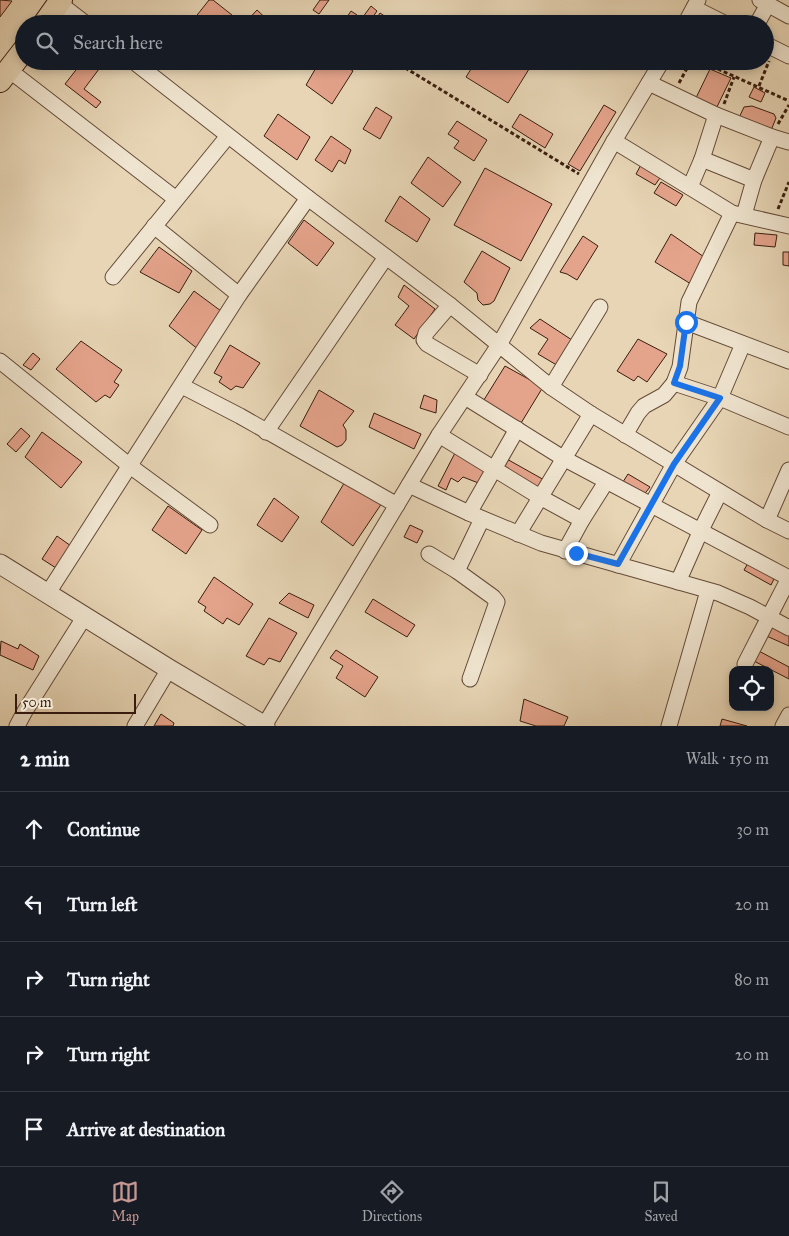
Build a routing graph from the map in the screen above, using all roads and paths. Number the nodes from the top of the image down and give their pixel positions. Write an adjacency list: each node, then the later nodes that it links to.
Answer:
1 (60, 1): 4 (main road); 5 (street)
2 (764, 2): 8 (street); 9 (street)
3 (696, 4): 6 (street); 7 (street)
4 (50, 15)
5 (76, 15)
6 (689, 15)
7 (712, 15)
8 (760, 15)
9 (789, 16)
10 (15, 61): 17 (main road)
11 (144, 70): 24 (street)
12 (409, 70): 30 (path)
13 (657, 70): 19 (street)
14 (686, 70): 21 (path)
15 (719, 70): 18 (path)
16 (768, 70): 20 (path)
17 (4, 75): 34 (street)
18 (734, 77): 20 (path); 23 (path)
19 (649, 83): 21 (street); 26 (street)
20 (759, 86): 22 (path)
21 (673, 94): 23 (street)
22 (789, 103): 25 (path)
23 (718, 116): 25 (street); 28 (street)
24 (228, 136): 33 (street); 34 (street)
25 (772, 137): 27 (street); 29 (street)
26 (614, 141): 30 (street); 32 (street)
27 (789, 142)
28 (702, 159): 29 (street); 32 (street)
29 (754, 180): 35 (street)
30 (592, 181): 46 (street)
31 (789, 182): 36 (path)
32 (690, 187): 35 (street)
33 (308, 198): 39 (street); 41 (street)
34 (176, 199): 37 (street)
35 (738, 214): 36 (street); 44 (street)
36 (772, 222): 38 (street)
37 (154, 226): 40 (street); 41 (street)
38 (789, 226)
39 (386, 257): 42 (street); 58 (street)
40 (113, 277)
41 (239, 295): 51 (street)
42 (450, 306): 46 (street); 49 (street)
43 (600, 307): 52 (street)
44 (686, 322): 45 (street); 50 (street)
45 (743, 344): 48 (street); 54 (street)
46 (499, 346): 49 (street); 52 (street)
47 (0, 361): 63 (street)
48 (789, 361)
49 (480, 375): 53 (street)
50 (674, 383): 54 (street); 60 (street)
51 (182, 386): 58 (street); 63 (street)
52 (551, 387): 55 (street)
53 (465, 397): 57 (street); 59 (street)
54 (720, 398): 56 (street); 62 (street)
55 (591, 414): 60 (street); 61 (street)
56 (789, 427)
57 (517, 429): 61 (street); 64 (street)
58 (266, 432): 70 (street)
59 (439, 435): 64 (street); 67 (street)
60 (625, 435): 62 (street)
61 (563, 458): 66 (street); 69 (street)
62 (674, 464): 68 (street); 71 (street)
63 (130, 466): 75 (street); 87 (street)
64 (494, 469): 69 (street); 72 (street)
65 (788, 476): 74 (street)
66 (606, 482): 71 (street); 73 (street)
67 (409, 484): 70 (street); 72 (street)
68 (720, 492): 74 (street); 76 (street)
69 (540, 497): 73 (street); 78 (street)
70 (396, 505): 97 (street)
71 (650, 506): 76 (street); 82 (street)
72 (475, 516): 78 (street); 83 (street)
73 (582, 520): 79 (street)
74 (767, 520): 77 (street)
75 (210, 525)
76 (701, 530): 84 (street); 85 (street)
77 (789, 531)
78 (518, 534): 79 (street)
79 (565, 551): 82 (street)
80 (429, 554): 83 (street)
81 (0, 564): 87 (street)
82 (618, 564): 85 (street)
83 (456, 570): 93 (street)
84 (789, 578): 89 (street)
85 (678, 582): 86 (street)
86 (708, 591): 89 (street); 98 (street)
87 (48, 593): 88 (street)
88 (85, 616): 92 (street); 95 (street)
89 (770, 617): 90 (street); 91 (street)
90 (789, 628)
91 (745, 664)
92 (168, 669): 96 (street); 97 (street)
93 (470, 678)
94 (789, 715): 99 (street)
95 (17, 726)
96 (135, 726)
97 (264, 726)
98 (669, 726)
99 (783, 726)

